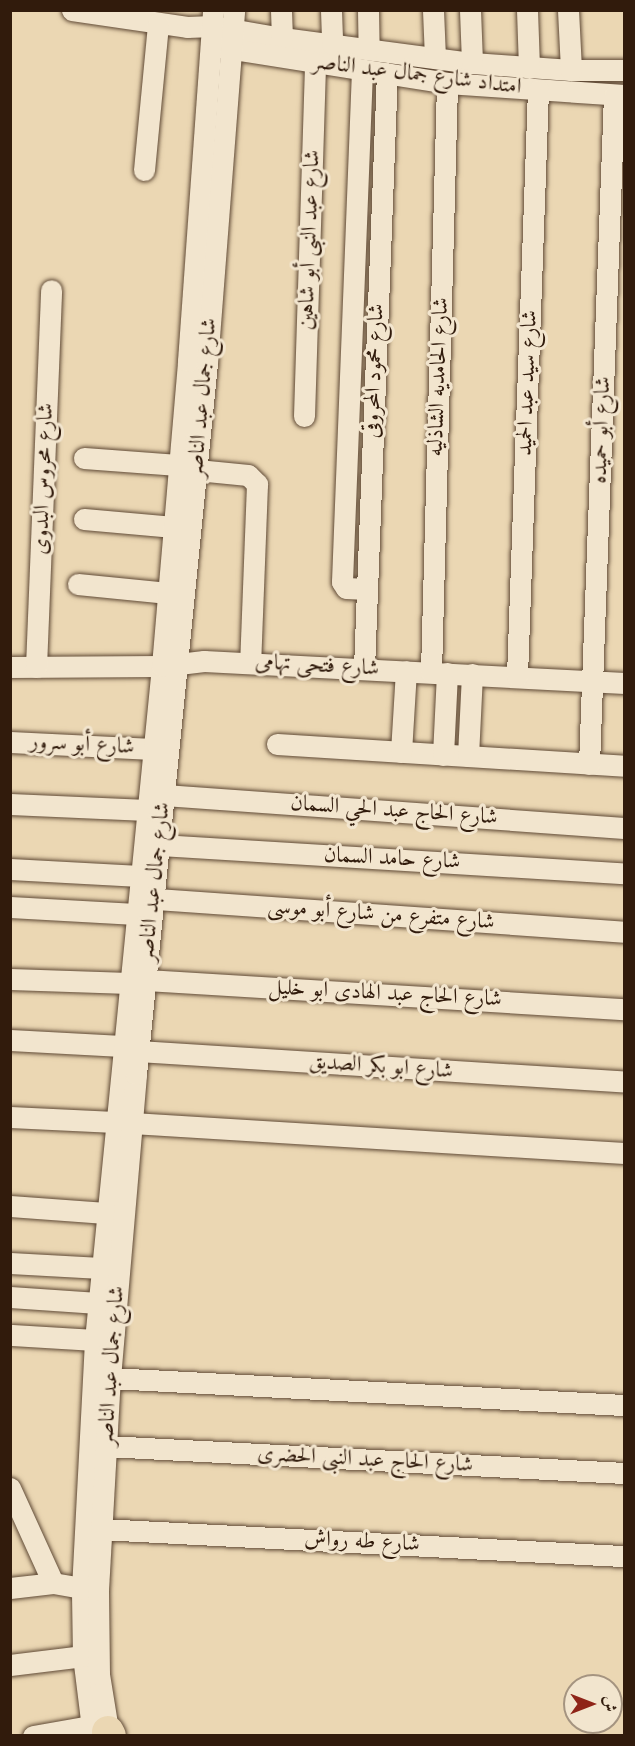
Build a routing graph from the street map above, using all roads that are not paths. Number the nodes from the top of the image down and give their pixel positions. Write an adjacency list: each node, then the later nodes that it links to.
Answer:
1 (72, 10): 9 (street)
2 (281, 10): 12 (street)
3 (331, 10): 13 (street)
4 (368, 10): 14 (street)
5 (433, 10): 15 (street)
6 (470, 10): 17 (street)
7 (527, 10): 18 (street)
8 (568, 10): 20 (street)
9 (158, 24): 10 (street); 26 (street)
10 (212, 27): 11 (street, امتداد شارع جمال عبد الناصر); 28 (street, شارع جمال عبد الناصر)
11 (234, 30): 12 (street, امتداد شارع جمال عبد الناصر); 16 (street, امتداد شارع جمال عبد الناصر); 28 (street, شارع جمال عبد الناصر)
12 (282, 38): 13 (street, امتداد شارع جمال عبد الناصر)
13 (332, 44): 14 (street, امتداد شارع جمال عبد الناصر)
14 (369, 49): 15 (street, امتداد شارع جمال عبد الناصر)
15 (435, 58): 17 (street, امتداد شارع جمال عبد الناصر)
16 (315, 63): 19 (street, امتداد شارع جمال عبد الناصر); 29 (street, شارع عبد النبى أبو شاهين)
17 (472, 63): 18 (street, امتداد شارع جمال عبد الناصر)
18 (529, 68): 20 (street, امتداد شارع جمال عبد الناصر)
19 (362, 70): 22 (street, امتداد شارع جمال عبد الناصر); 35 (street)
20 (571, 70): 21 (street, امتداد شارع جمال عبد الناصر)
21 (624, 70)
22 (387, 73): 23 (street, امتداد شارع جمال عبد الناصر); 35 (street, شارع محمود المحروقى)
23 (447, 83): 24 (street, امتداد شارع جمال عبد الناصر); 43 (street, شارع الحامديه الشاذليه)
24 (538, 90): 25 (street, امتداد شارع جمال عبد الناصر); 45 (street, شارع سيد عبد الحميد)
25 (619, 95): 46 (street, شارع أبو حميده)
26 (144, 170)
27 (51, 290): 40 (street, شارع محروس البدوى)
28 (198, 362): 31 (street, شارع جمال عبد الناصر)
29 (304, 416)
30 (84, 458): 31 (street)
31 (188, 468): 33 (street, شارع جمال عبد الناصر); 37 (street); 38 (street, شارع جمال عبد الناصر)
32 (84, 519): 33 (street)
33 (174, 527): 36 (street, شارع جمال عبد الناصر)
34 (78, 584): 36 (street)
35 (367, 589): 41 (street, شارع محمود المحروقى)
36 (168, 593): 38 (street, شارع جمال عبد الناصر)
37 (250, 663): 38 (street, شارع فتحى تهامى); 41 (street, شارع فتحى تهامى)
38 (170, 664): 40 (street, شارع فتحى تهامى); 50 (street, شارع جمال عبد الناصر); 56 (street, شارع جمال عبد الناصر)
39 (10, 667): 40 (street, شارع فتحى تهامى)
40 (36, 667)
41 (364, 668): 42 (street, شارع فتحى تهامى)
42 (406, 671): 43 (street, شارع فتحى تهامى); 51 (street)
43 (439, 672): 44 (street, شارع فتحى تهامى); 52 (street, شارع الحامديه الشاذليه)
44 (472, 674): 45 (street, شارع فتحى تهامى); 53 (street)
45 (517, 676): 46 (street, شارع فتحى تهامى)
46 (592, 681): 47 (street, شارع فتحى تهامى); 54 (street, شارع أبو حميده)
47 (624, 683)
48 (10, 742): 50 (street, شارع أبو سرور)
49 (277, 744): 51 (street)
50 (153, 748): 58 (street, شارع جمال عبد الناصر)
51 (401, 752): 52 (street)
52 (443, 755): 53 (street)
53 (468, 756): 54 (street)
54 (590, 764): 55 (street)
55 (624, 766)
56 (164, 795): 59 (street, شارع الحاج عبد الحي السمان); 60 (street, شارع جمال عبد الناصر)
57 (10, 804): 58 (street)
58 (147, 810): 63 (street, شارع جمال عبد الناصر)
59 (624, 828)
60 (159, 844): 62 (street, شارع حامد السمان); 64 (street, شارع جمال عبد الناصر)
61 (10, 869): 63 (street)
62 (624, 873)
63 (140, 876): 64 (street, شارع جمال عبد الناصر)
64 (143, 903): 65 (street, شارع متفرع من شارع أبو موسى); 66 (street, شارع متفرع من شارع أبو موسى); 68 (street, شارع جمال عبد الناصر)
65 (10, 907)
66 (624, 932)
67 (10, 979): 68 (street, شارع الحاج عبد الهادى ابو خليل)
68 (138, 982): 69 (street, شارع الحاج عبد الهادى ابو خليل); 71 (street, شارع جمال عبد الناصر)
69 (624, 1009)
70 (10, 1040): 71 (street, شارع ابو بكر الصديق)
71 (130, 1048): 72 (street, شارع ابو بكر الصديق); 74 (street, شارع جمال عبد الناصر)
72 (624, 1082)
73 (10, 1117): 74 (street)
74 (124, 1123): 75 (street); 77 (street, شارع جمال عبد الناصر); 84 (street, شارع جمال عبد الناصر)
75 (624, 1153)
76 (10, 1206): 77 (street)
77 (106, 1213): 79 (street, شارع جمال عبد الناصر)
78 (10, 1263): 79 (street)
79 (101, 1268): 81 (street, شارع جمال عبد الناصر)
80 (10, 1297): 81 (street)
81 (98, 1303): 83 (street, شارع جمال عبد الناصر)
82 (12, 1335): 83 (street)
83 (95, 1340): 93 (street, شارع جمال عبد الناصر)
84 (110, 1378): 85 (street); 86 (street, شارع جمال عبد الناصر)
85 (624, 1405)
86 (106, 1446): 87 (street, شارع الحاج عبد النبى الحضرى); 89 (street, شارع جمال عبد الناصر)
87 (624, 1473)
88 (10, 1488): 91 (street)
89 (100, 1529): 90 (street, شارع طه رواش); 93 (street, شارع جمال عبد الناصر)
90 (623, 1556)
91 (53, 1583): 92 (street); 93 (street)
92 (10, 1588)
93 (90, 1590): 94 (street, شارع جمال عبد الناصر); 96 (street, شارع جمال عبد الناصر)
94 (83, 1656): 95 (street); 96 (street, شارع جمال عبد الناصر)
95 (10, 1665)
96 (104, 1730): 97 (street)
97 (33, 1736)

